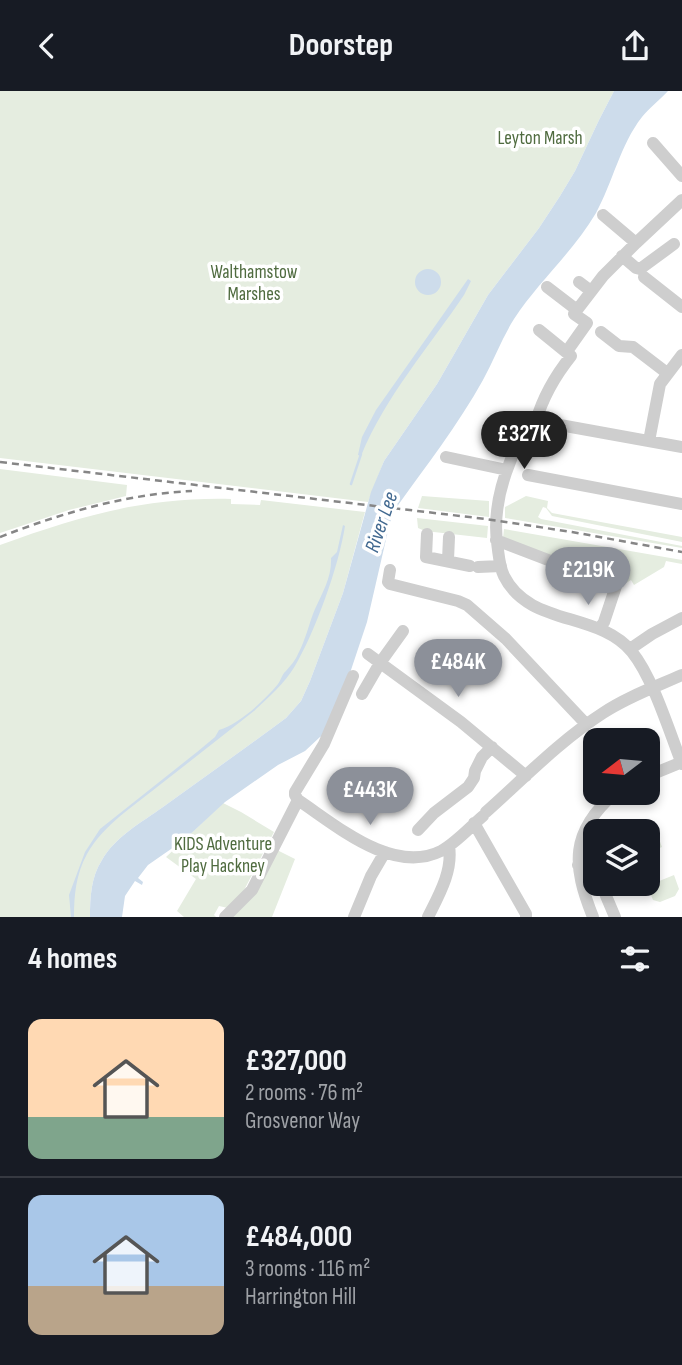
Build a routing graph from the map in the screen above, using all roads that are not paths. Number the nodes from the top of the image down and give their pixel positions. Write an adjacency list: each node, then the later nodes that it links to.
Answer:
1 (653, 143): 2 (street)
2 (682, 176)
3 (682, 200): 5 (street)
4 (603, 215): 5 (street)
5 (636, 243): 7 (street)
6 (674, 244): 7 (street)
7 (622, 256): 11 (street)
8 (645, 277): 12 (street)
9 (579, 282): 11 (street)
10 (547, 286): 13 (street)
11 (591, 291): 13 (street)
12 (682, 307)
13 (575, 312): 16 (street)
14 (539, 330): 19 (street)
15 (601, 332): 18 (street)
16 (570, 347)
17 (682, 355): 18 (street)
18 (667, 373): 20 (street)
19 (531, 423): 20 (street); 23 (street)
20 (649, 441): 21 (street)
21 (682, 447)
22 (446, 457): 23 (street)
23 (507, 470): 28 (street)
24 (528, 475): 25 (street)
25 (682, 504)
26 (427, 534): 29 (street)
27 (449, 537): 29 (street)
28 (496, 540): 30 (street); 33 (street)
29 (448, 560): 30 (street)
30 (500, 566): 33 (street)
31 (390, 570): 42 (street)
32 (682, 618): 35 (street)
33 (600, 628): 35 (street)
34 (403, 631): 37 (street)
35 (630, 649): 40 (street)
36 (368, 654): 37 (street)
37 (380, 663): 41 (street); 43 (street)
38 (682, 675): 40 (street)
39 (353, 676): 47 (street)
40 (652, 688): 42 (street); 44 (street)
41 (362, 694)
42 (586, 725): 46 (street)
43 (492, 747): 46 (street); 50 (street)
44 (682, 763): 45 (street)
45 (660, 771)
46 (526, 776): 49 (street)
47 (298, 800): 52 (street); 56 (street)
48 (602, 805): 53 (street)
49 (481, 817): 51 (street); 59 (street)
50 (418, 830)
51 (449, 846): 52 (street); 58 (street)
52 (385, 852): 57 (street)
53 (578, 865): 54 (street); 60 (street)
54 (583, 866)
55 (606, 896): 61 (street)
56 (225, 917)
57 (354, 917)
58 (428, 917)
59 (526, 917)
60 (593, 917)
61 (615, 917)

